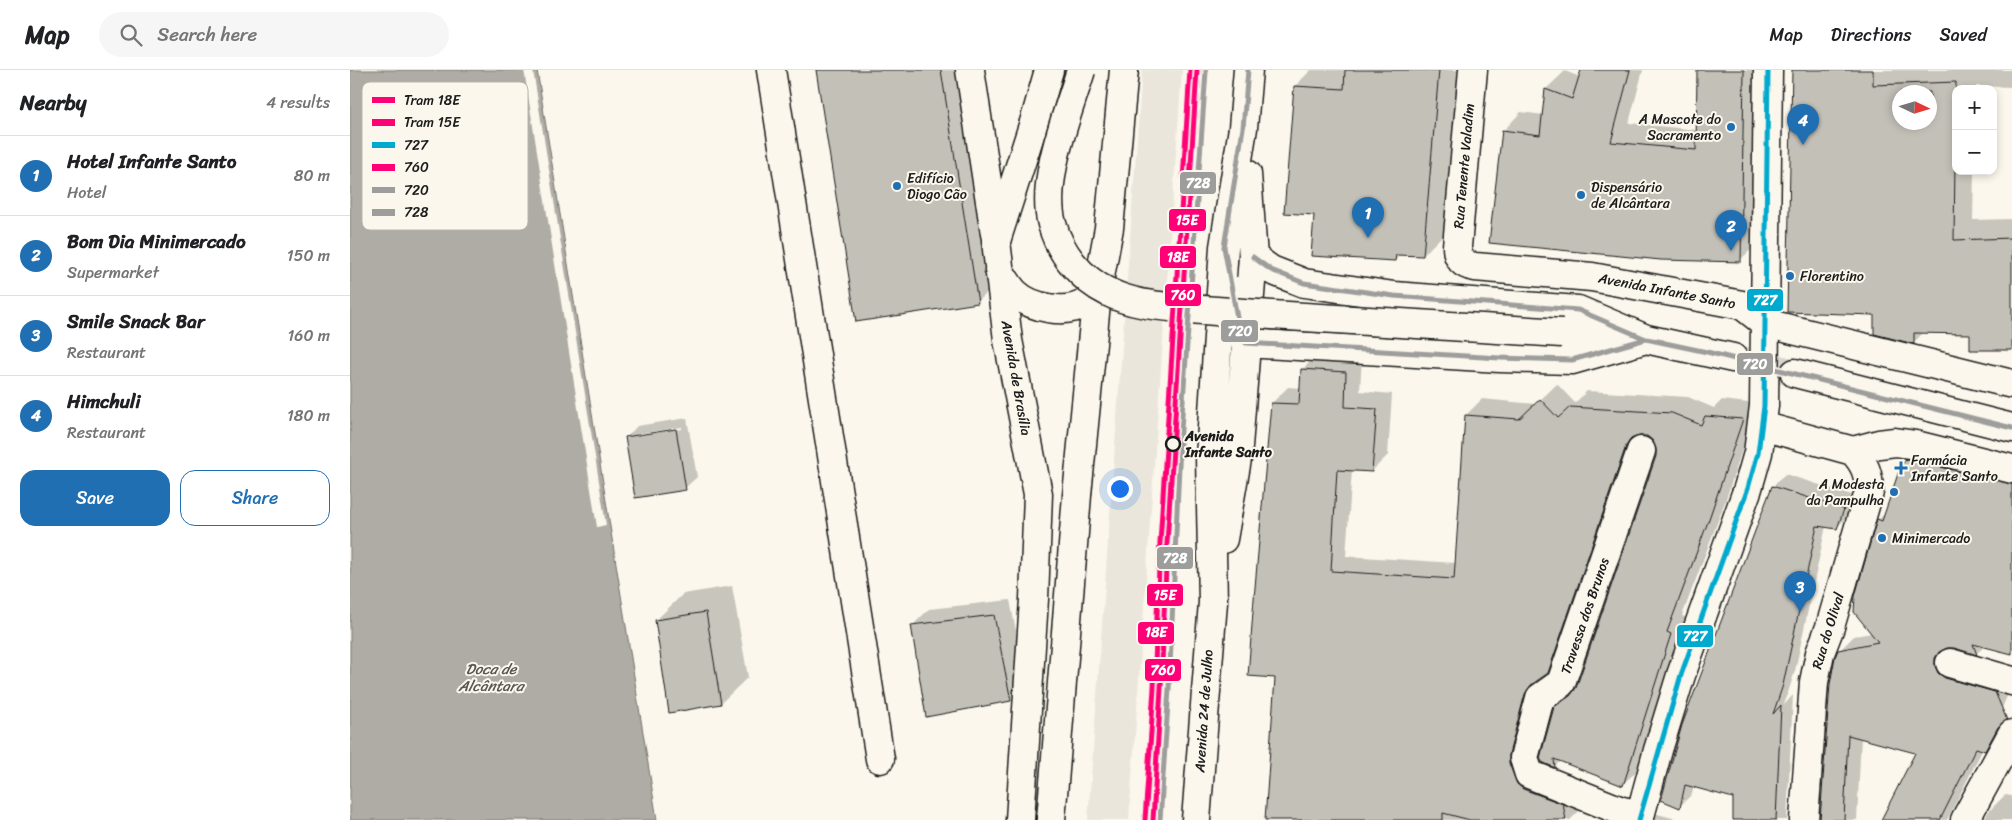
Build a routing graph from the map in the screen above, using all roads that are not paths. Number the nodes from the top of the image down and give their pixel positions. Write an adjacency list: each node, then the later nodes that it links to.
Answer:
1 (771, 70): 33 (street)
2 (970, 70): 10 (street)
3 (1049, 70): 10 (street, Avenida de Brasília)
4 (1081, 70): 17 (street, bridge)
5 (1124, 70): 15 (street)
6 (1248, 70): 9 (street, Avenida 24 de Julho)
7 (1473, 70): 13 (street, Rua Tenente Valadim)
8 (1768, 70): 16 (street)
9 (1243, 128): 11 (street, Avenida 24 de Julho); 12 (street, Avenida 24 de Julho)
10 (996, 241): 14 (street, Avenida de Brasília)
11 (1224, 247): 18 (street); 27 (street, Avenida 24 de Julho)
12 (1253, 256): 17 (street); 18 (street, Avenida 24 de Julho)
13 (1461, 261): 16 (street, Avenida Infante Santo)
14 (999, 270): 15 (street); 30 (street, Avenida de Brasília)
15 (1097, 293): 31 (street)
16 (1765, 323): 21 (street, Avenida Infante Santo); 22 (street)
17 (1646, 339): 18 (street); 19 (street)
18 (1246, 342): 27 (street, Avenida 24 de Julho)
19 (1733, 358)
20 (1795, 373): 23 (street)
21 (2012, 384)
22 (1763, 416): 25 (street); 35 (street)
23 (2012, 428)
24 (1641, 451): 34 (street, Travessa dos Brunos)
25 (1853, 451): 26 (street); 39 (street, Rua do Olival)
26 (2012, 469)
27 (1212, 602): 38 (street, Avenida 24 de Julho)
28 (1950, 663): 29 (street)
29 (2012, 681)
30 (1028, 693): 31 (street); 36 (street, Avenida de Brasília)
31 (1060, 696): 37 (street)
32 (2012, 734): 40 (street)
33 (880, 759)
34 (1591, 810): 35 (street, Travessa dos Brunos)
35 (1640, 817)
36 (1020, 820)
37 (1052, 820)
38 (1196, 820)
39 (1804, 820)
40 (1965, 820)

